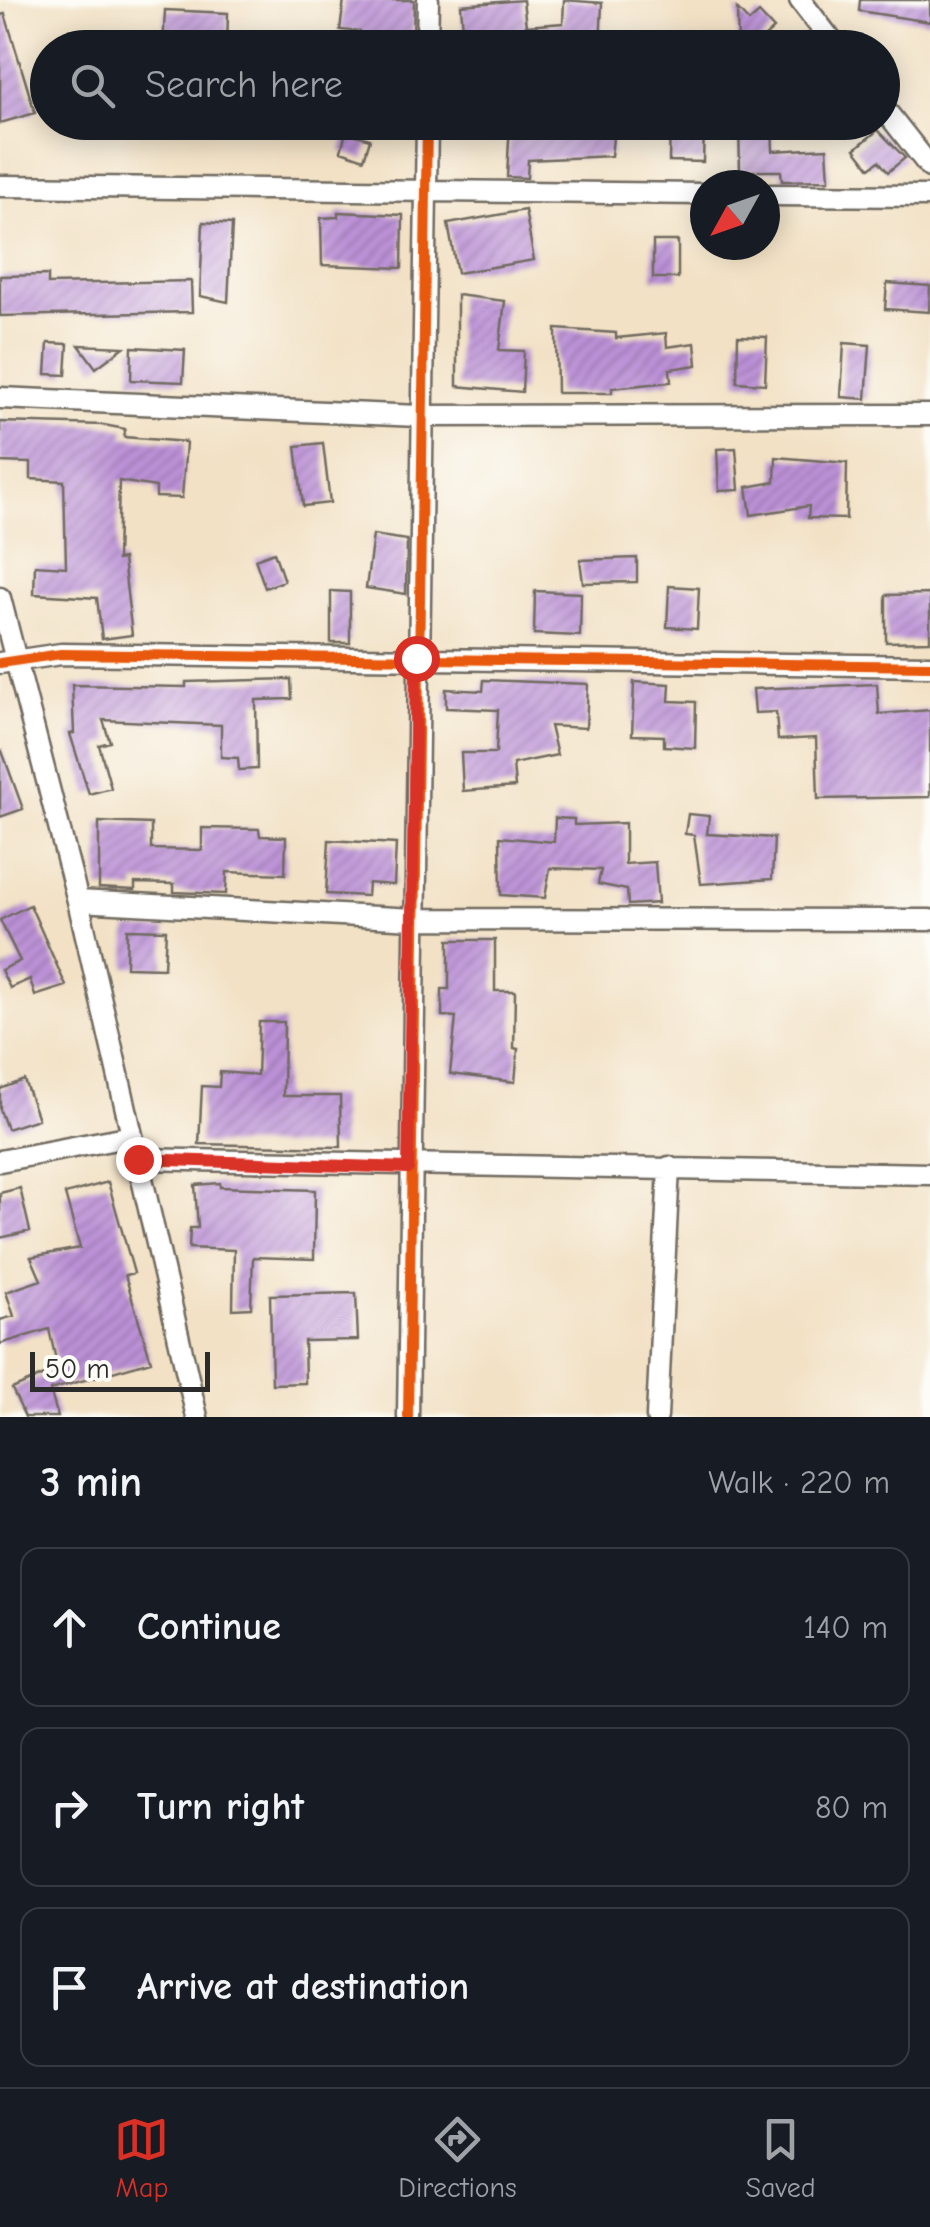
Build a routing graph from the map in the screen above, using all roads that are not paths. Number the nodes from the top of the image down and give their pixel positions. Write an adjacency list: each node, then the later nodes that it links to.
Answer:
1 (428, 0): 3 (street)
2 (800, 0): 4 (street)
3 (428, 30)
4 (823, 30)
5 (900, 129): 7 (street)
6 (427, 140): 9 (street)
7 (930, 167)
8 (0, 186): 9 (street)
9 (427, 192): 10 (street); 15 (street)
10 (690, 194)
11 (780, 195): 12 (street)
12 (930, 196)
13 (0, 398): 15 (street)
14 (930, 415): 15 (street)
15 (420, 416): 17 (street)
16 (0, 598): 18 (street)
17 (416, 658): 18 (street); 19 (street); 21 (street)
18 (7, 661): 20 (street)
19 (930, 666)
20 (78, 901): 21 (street); 23 (street)
21 (414, 919): 22 (street); 27 (street)
22 (930, 920)
23 (132, 1136): 24 (street); 25 (street)
24 (138, 1159): 27 (street); 29 (street)
25 (0, 1161)
26 (668, 1167): 27 (street); 28 (street); 31 (street)
27 (408, 1168): 30 (street)
28 (930, 1174)
29 (197, 1417)
30 (408, 1417)
31 (658, 1417)

